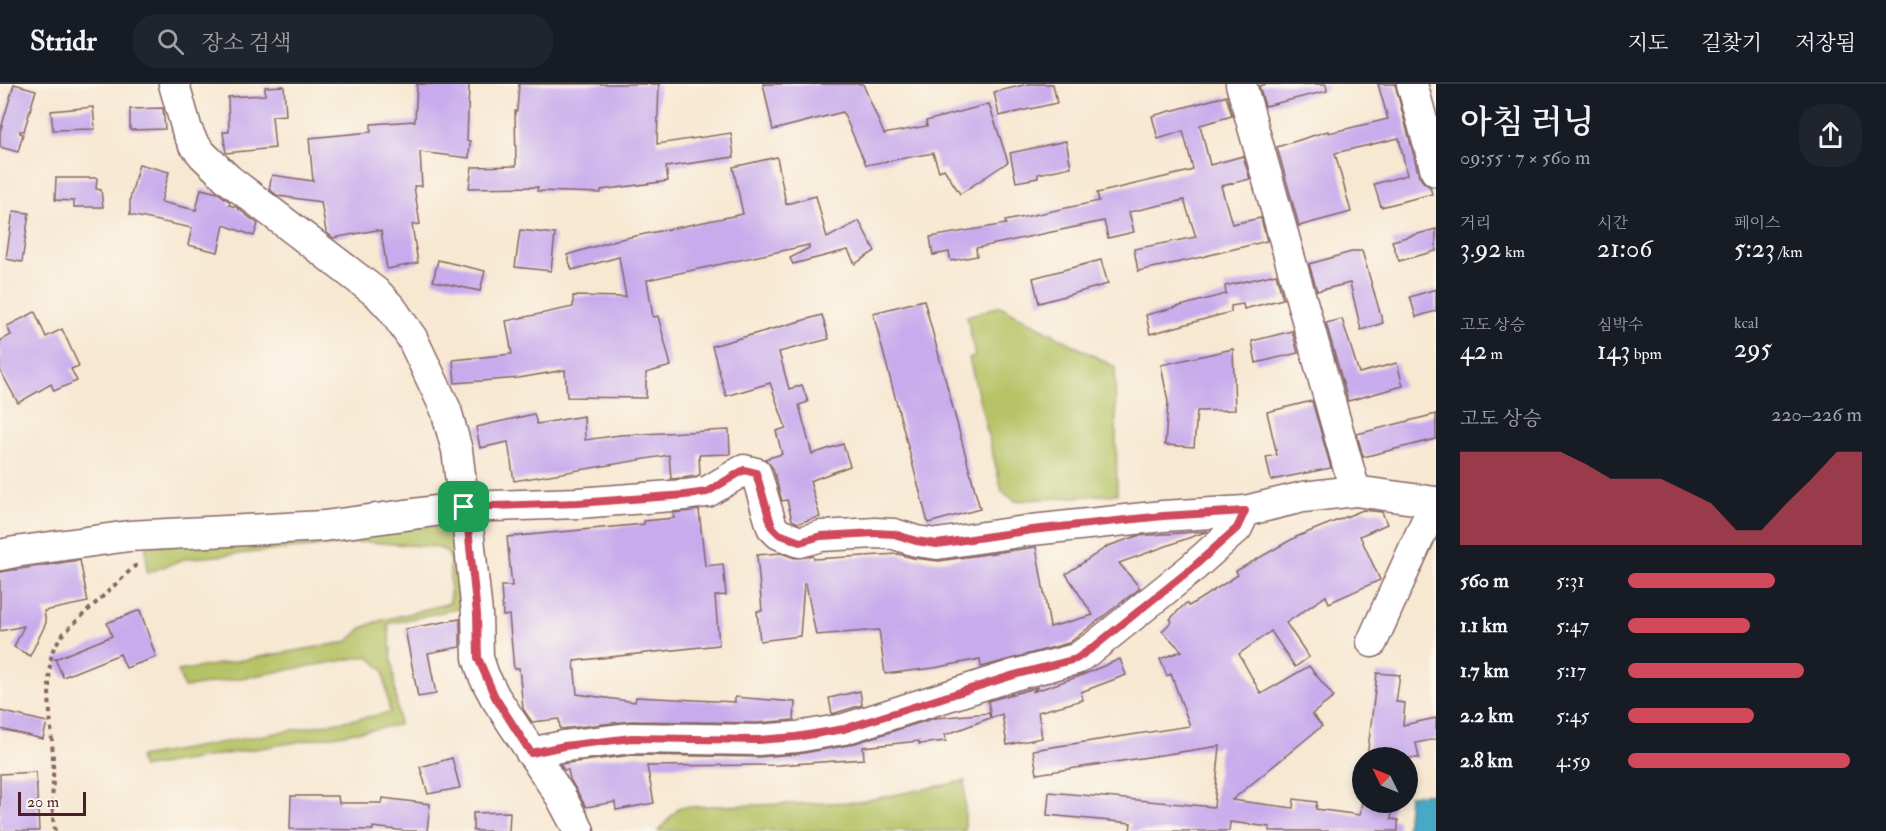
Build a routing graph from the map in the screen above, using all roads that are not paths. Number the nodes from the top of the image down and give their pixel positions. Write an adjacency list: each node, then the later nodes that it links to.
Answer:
1 (174, 84): 7 (street)
2 (1241, 84): 5 (street)
3 (1412, 84): 4 (street)
4 (1436, 171)
5 (1355, 491): 6 (street); 8 (street)
6 (1435, 502): 10 (street)
7 (464, 507): 8 (street); 9 (street); 11 (street)
8 (1245, 511): 11 (street)
9 (0, 555)
10 (1372, 642)
11 (531, 753): 12 (street)
12 (579, 831)

